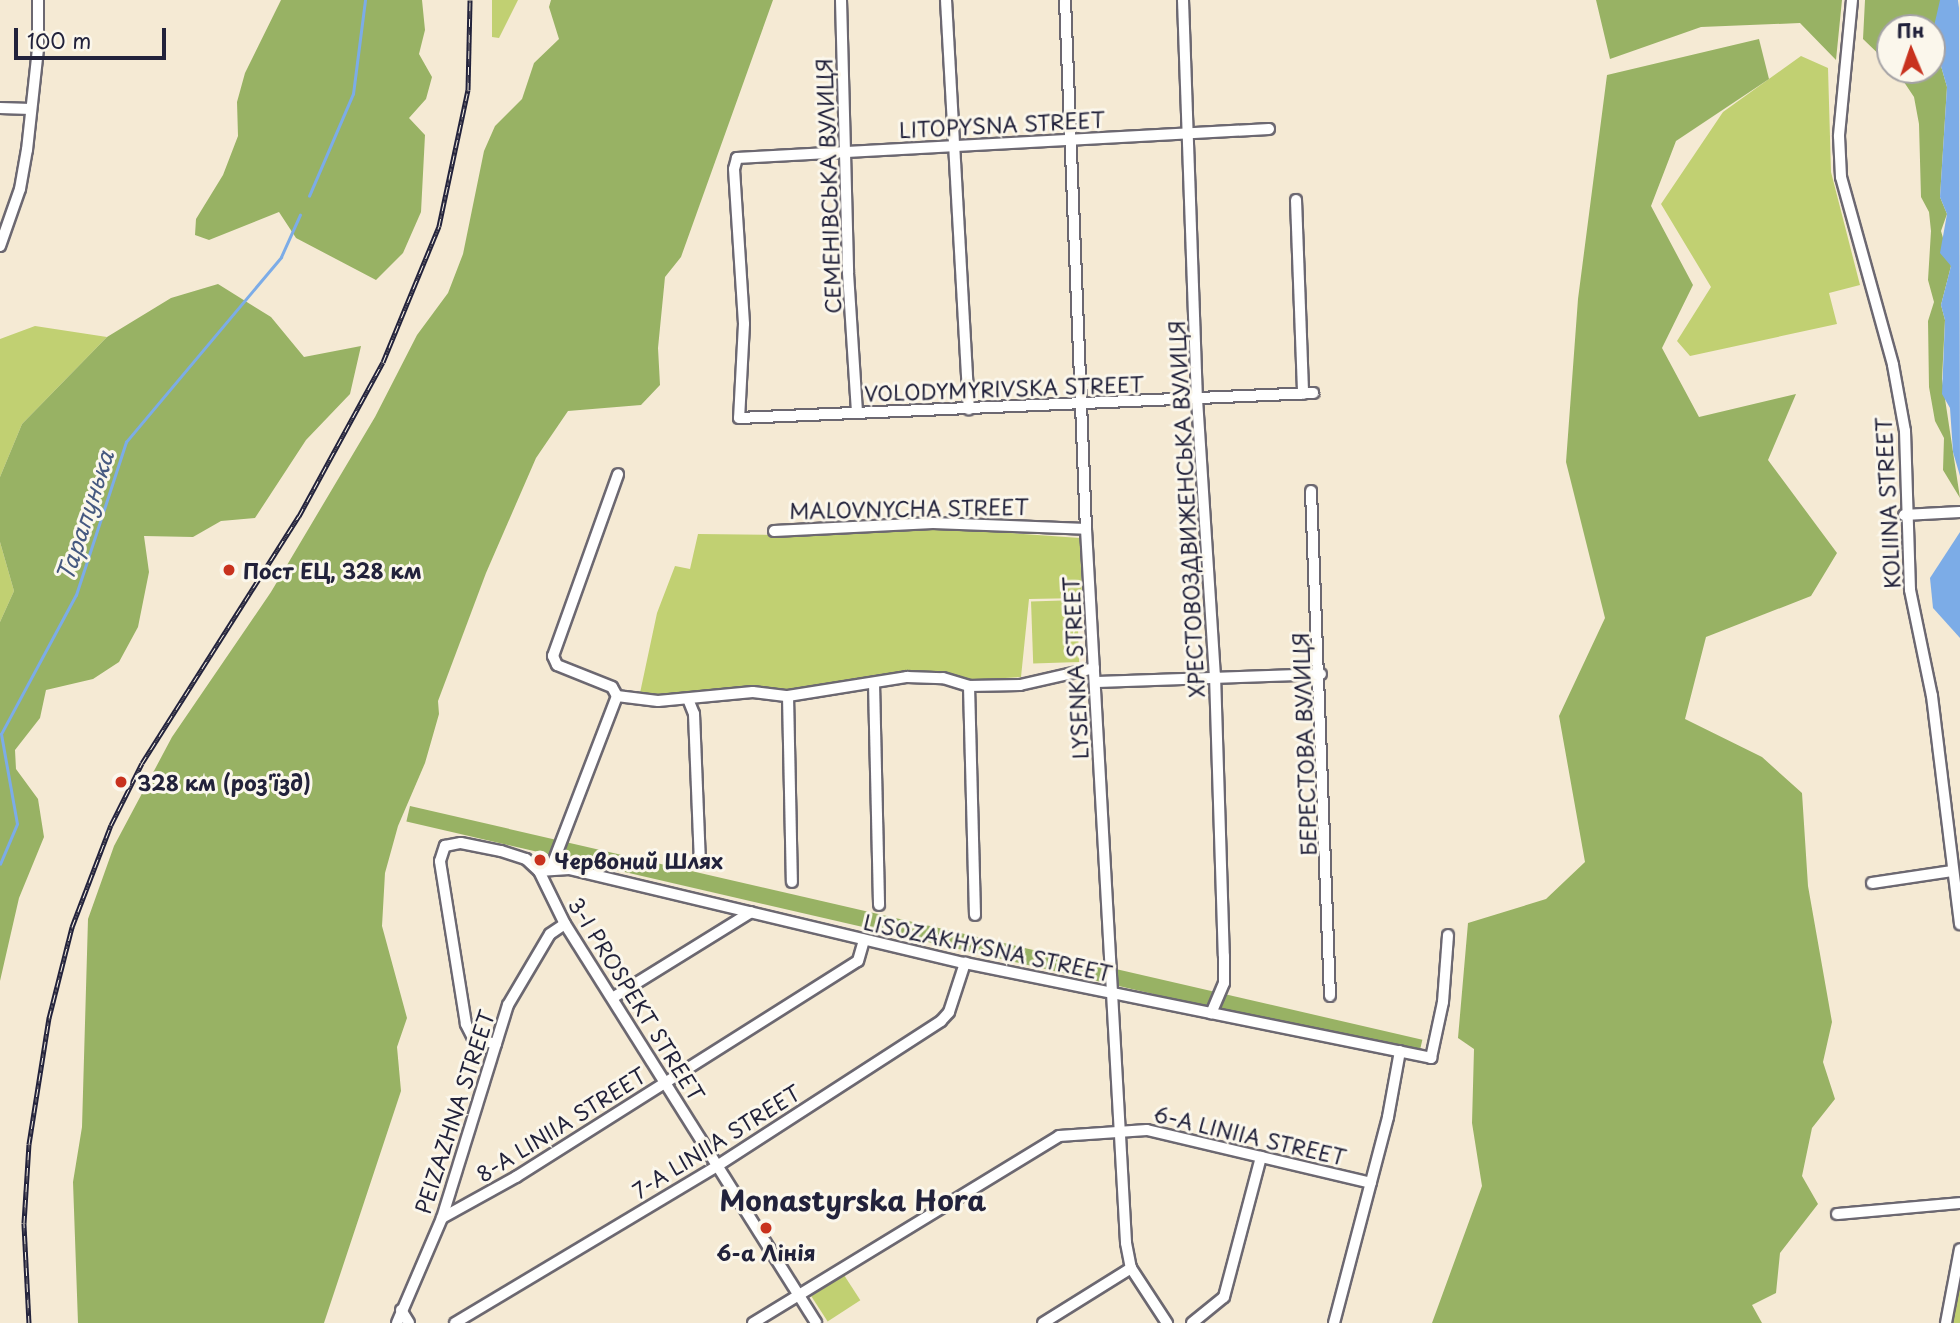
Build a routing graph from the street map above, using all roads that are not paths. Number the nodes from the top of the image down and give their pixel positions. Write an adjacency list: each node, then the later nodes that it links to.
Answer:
1 (38, 0): 8 (street)
2 (841, 0): 13 (street, СЕМЕНІВСЬКА ВУЛИЦЯ)
3 (946, 0): 12 (street)
4 (1065, 0): 11 (street, LYSENKA STREET)
5 (1183, 0): 10 (street, ХРЕСТОВОЗДВИЖЕНСЬКА ВУЛИЦЯ)
6 (1853, 0): 24 (street, KOLIINA STREET)
7 (0, 108): 8 (street)
8 (31, 109): 15 (street)
9 (1269, 129): 10 (street, LITOPYSNA STREET)
10 (1189, 136): 11 (street, LITOPYSNA STREET); 16 (street, ХРЕСТОВОЗДВИЖЕНСЬКА ВУЛИЦЯ)
11 (1070, 141): 12 (street, LITOPYSNA STREET); 17 (street, LYSENKA STREET)
12 (956, 146): 13 (street, LITOPYSNA STREET); 18 (street)
13 (847, 151): 19 (street, СЕМЕНІВСЬКА ВУЛИЦЯ); 20 (street, LITOPYSNA STREET)
14 (1296, 200): 16 (street, VOLODYMYRIVSKA STREET)
15 (0, 246)
16 (1197, 399): 17 (street, VOLODYMYRIVSKA STREET); 29 (street, ХРЕСТОВОЗДВИЖЕНСЬКА ВУЛИЦЯ)
17 (1081, 405): 18 (street, VOLODYMYRIVSKA STREET); 25 (street, LYSENKA STREET)
18 (969, 410): 19 (street, VOLODYMYRIVSKA STREET)
19 (858, 412): 20 (street, VOLODYMYRIVSKA STREET)
20 (739, 418)
21 (618, 474): 33 (street)
22 (1311, 491): 28 (street, БЕРЕСТОВА ВУЛИЦЯ)
23 (1960, 512): 24 (street)
24 (1904, 515): 39 (street, KOLIINA STREET)
25 (1086, 529): 26 (street, MALOVNYCHA STREET); 27 (street, LYSENKA STREET)
26 (774, 531)
27 (1094, 668): 30 (street, LYSENKA STREET); 32 (street)
28 (1321, 674): 29 (street); 51 (street, БЕРЕСТОВА ВУЛИЦЯ)
29 (1215, 675): 30 (street); 53 (street, ХРЕСТОВОЗДВИЖЕНСЬКА ВУЛИЦЯ)
30 (1096, 682): 50 (street, LYSENKA STREET)
31 (874, 683): 32 (street); 34 (street); 42 (street)
32 (969, 686): 44 (street)
33 (615, 692): 35 (street); 37 (street)
34 (788, 696): 35 (street); 40 (street)
35 (688, 699): 36 (street)
36 (700, 863)
37 (551, 868): 38 (street, LISOZAKHYSNA STREET); 43 (street, LISOZAKHYSNA STREET)
38 (539, 871): 45 (street, 3-I PROSPEKT STREET); 54 (street)
39 (1952, 872): 41 (street); 46 (street, KOLIINA STREET)
40 (792, 882)
41 (1872, 883)
42 (879, 905)
43 (751, 912): 48 (street, LISOZAKHYSNA STREET); 52 (street)
44 (975, 915)
45 (565, 924): 52 (street, 3-I PROSPEKT STREET); 54 (street, PEIZAZHNA STREET)
46 (1960, 924)
47 (1448, 935): 55 (street, LISOZAKHYSNA STREET)
48 (864, 940): 49 (street, LISOZAKHYSNA STREET); 56 (street, 8-A LINIIA STREET)
49 (965, 963): 50 (street, LISOZAKHYSNA STREET); 59 (street, 7-A LINIIA STREET)
50 (1113, 994): 53 (street, LISOZAKHYSNA STREET); 57 (street, LYSENKA STREET)
51 (1330, 996)
52 (614, 997): 56 (street, 3-I PROSPEKT STREET)
53 (1211, 1013): 55 (street, LISOZAKHYSNA STREET)
54 (496, 1044): 63 (street, PEIZAZHNA STREET)
55 (1400, 1051): 60 (street)
56 (666, 1082): 59 (street, 3-I PROSPEKT STREET); 63 (street, 8-A LINIIA STREET)
57 (1121, 1129): 58 (street, 6-A LINIIA STREET); 65 (street, LYSENKA STREET); 66 (street, 6-A LINIIA STREET)
58 (1261, 1157): 60 (street, 6-A LINIIA STREET); 75 (street)
59 (717, 1166): 66 (street, 3-I PROSPEKT STREET); 70 (street, 7-A LINIIA STREET)
60 (1371, 1183): 76 (street)
61 (1960, 1203): 62 (street)
62 (1837, 1214)
63 (442, 1218): 67 (street, PEIZAZHNA STREET)
64 (1960, 1249): 77 (street)
65 (1130, 1268): 73 (street); 74 (street)
66 (799, 1296): 71 (street, 6-A LINIIA STREET); 72 (street, 3-I PROSPEKT STREET)
67 (401, 1310): 68 (street, PEIZAZHNA STREET); 69 (street)
68 (397, 1323)
69 (410, 1323)
70 (455, 1323)
71 (753, 1323)
72 (816, 1323)
73 (1043, 1323)
74 (1167, 1323)
75 (1192, 1323)
76 (1334, 1323)
77 (1946, 1323)

